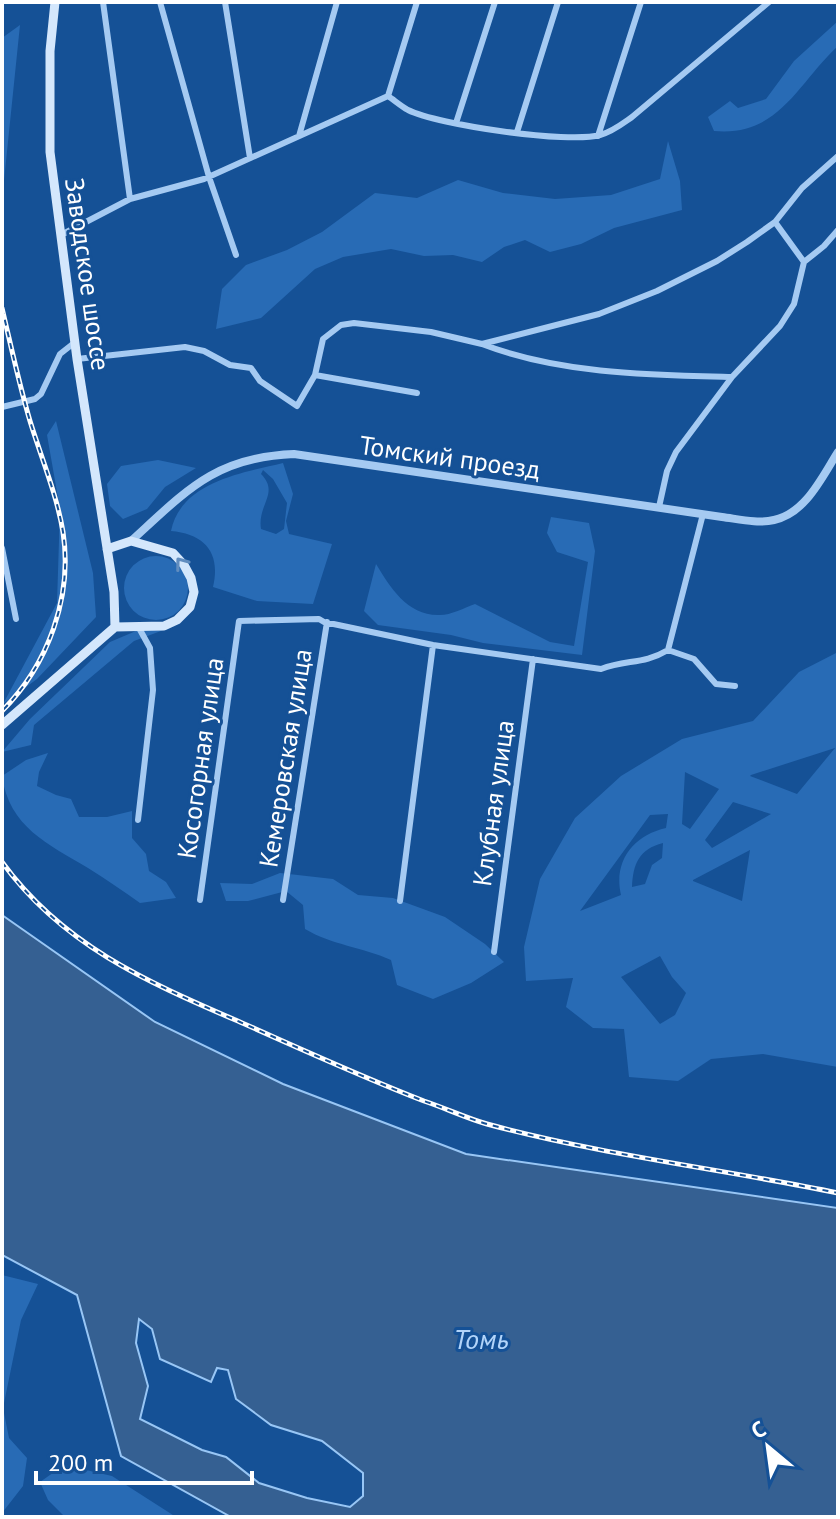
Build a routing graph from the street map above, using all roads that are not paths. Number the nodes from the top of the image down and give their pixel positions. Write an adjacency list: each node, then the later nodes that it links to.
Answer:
1 (55, 2): 22 (main road, Заводское шоссе)
2 (103, 2): 19 (street)
3 (160, 2): 18 (street)
4 (225, 2): 17 (street)
5 (337, 2): 14 (street)
6 (417, 2): 11 (street)
7 (495, 2): 12 (street)
8 (558, 2): 13 (street)
9 (641, 2): 15 (street)
10 (769, 2): 15 (street)
11 (388, 96): 12 (street); 14 (street)
12 (456, 123): 13 (street)
13 (517, 132): 15 (street)
14 (299, 136): 17 (street)
15 (598, 136)
16 (838, 156): 20 (street)
17 (250, 158): 18 (street)
18 (209, 177): 19 (street); 23 (street)
19 (130, 199): 22 (street)
20 (775, 222): 24 (street); 26 (street)
21 (838, 230): 24 (street)
22 (59, 236): 25 (main road, Заводское шоссе)
23 (236, 255)
24 (804, 262): 29 (street)
25 (75, 343): 27 (main road, Заводское шоссе); 31 (street)
26 (482, 344): 28 (street); 29 (street)
27 (77, 359): 28 (street); 37 (main road, Заводское шоссе)
28 (315, 375): 30 (street)
29 (732, 377): 33 (street)
30 (417, 393)
31 (2, 407)
32 (838, 452): 34 (street, Томский проезд)
33 (659, 507): 34 (street, Томский проезд); 35 (street, Томский проезд)
34 (703, 514): 43 (street)
35 (131, 541): 37 (main road); 41 (main road, one-way to 35)
36 (2, 548): 38 (street)
37 (107, 549): 40 (main road, Заводское шоссе)
38 (16, 619)
39 (325, 622): 42 (street); 48 (street, Косогорная улица); 49 (street, Кемеровская улица)
40 (115, 627): 41 (main road); 46 (main road)
41 (139, 628): 47 (street)
42 (433, 645): 44 (street); 50 (street)
43 (668, 650): 44 (street); 45 (street)
44 (533, 659): 51 (street, Клубная улица)
45 (735, 686)
46 (2, 725)
47 (138, 820)
48 (200, 900)
49 (283, 900)
50 (400, 901)
51 (494, 952)

